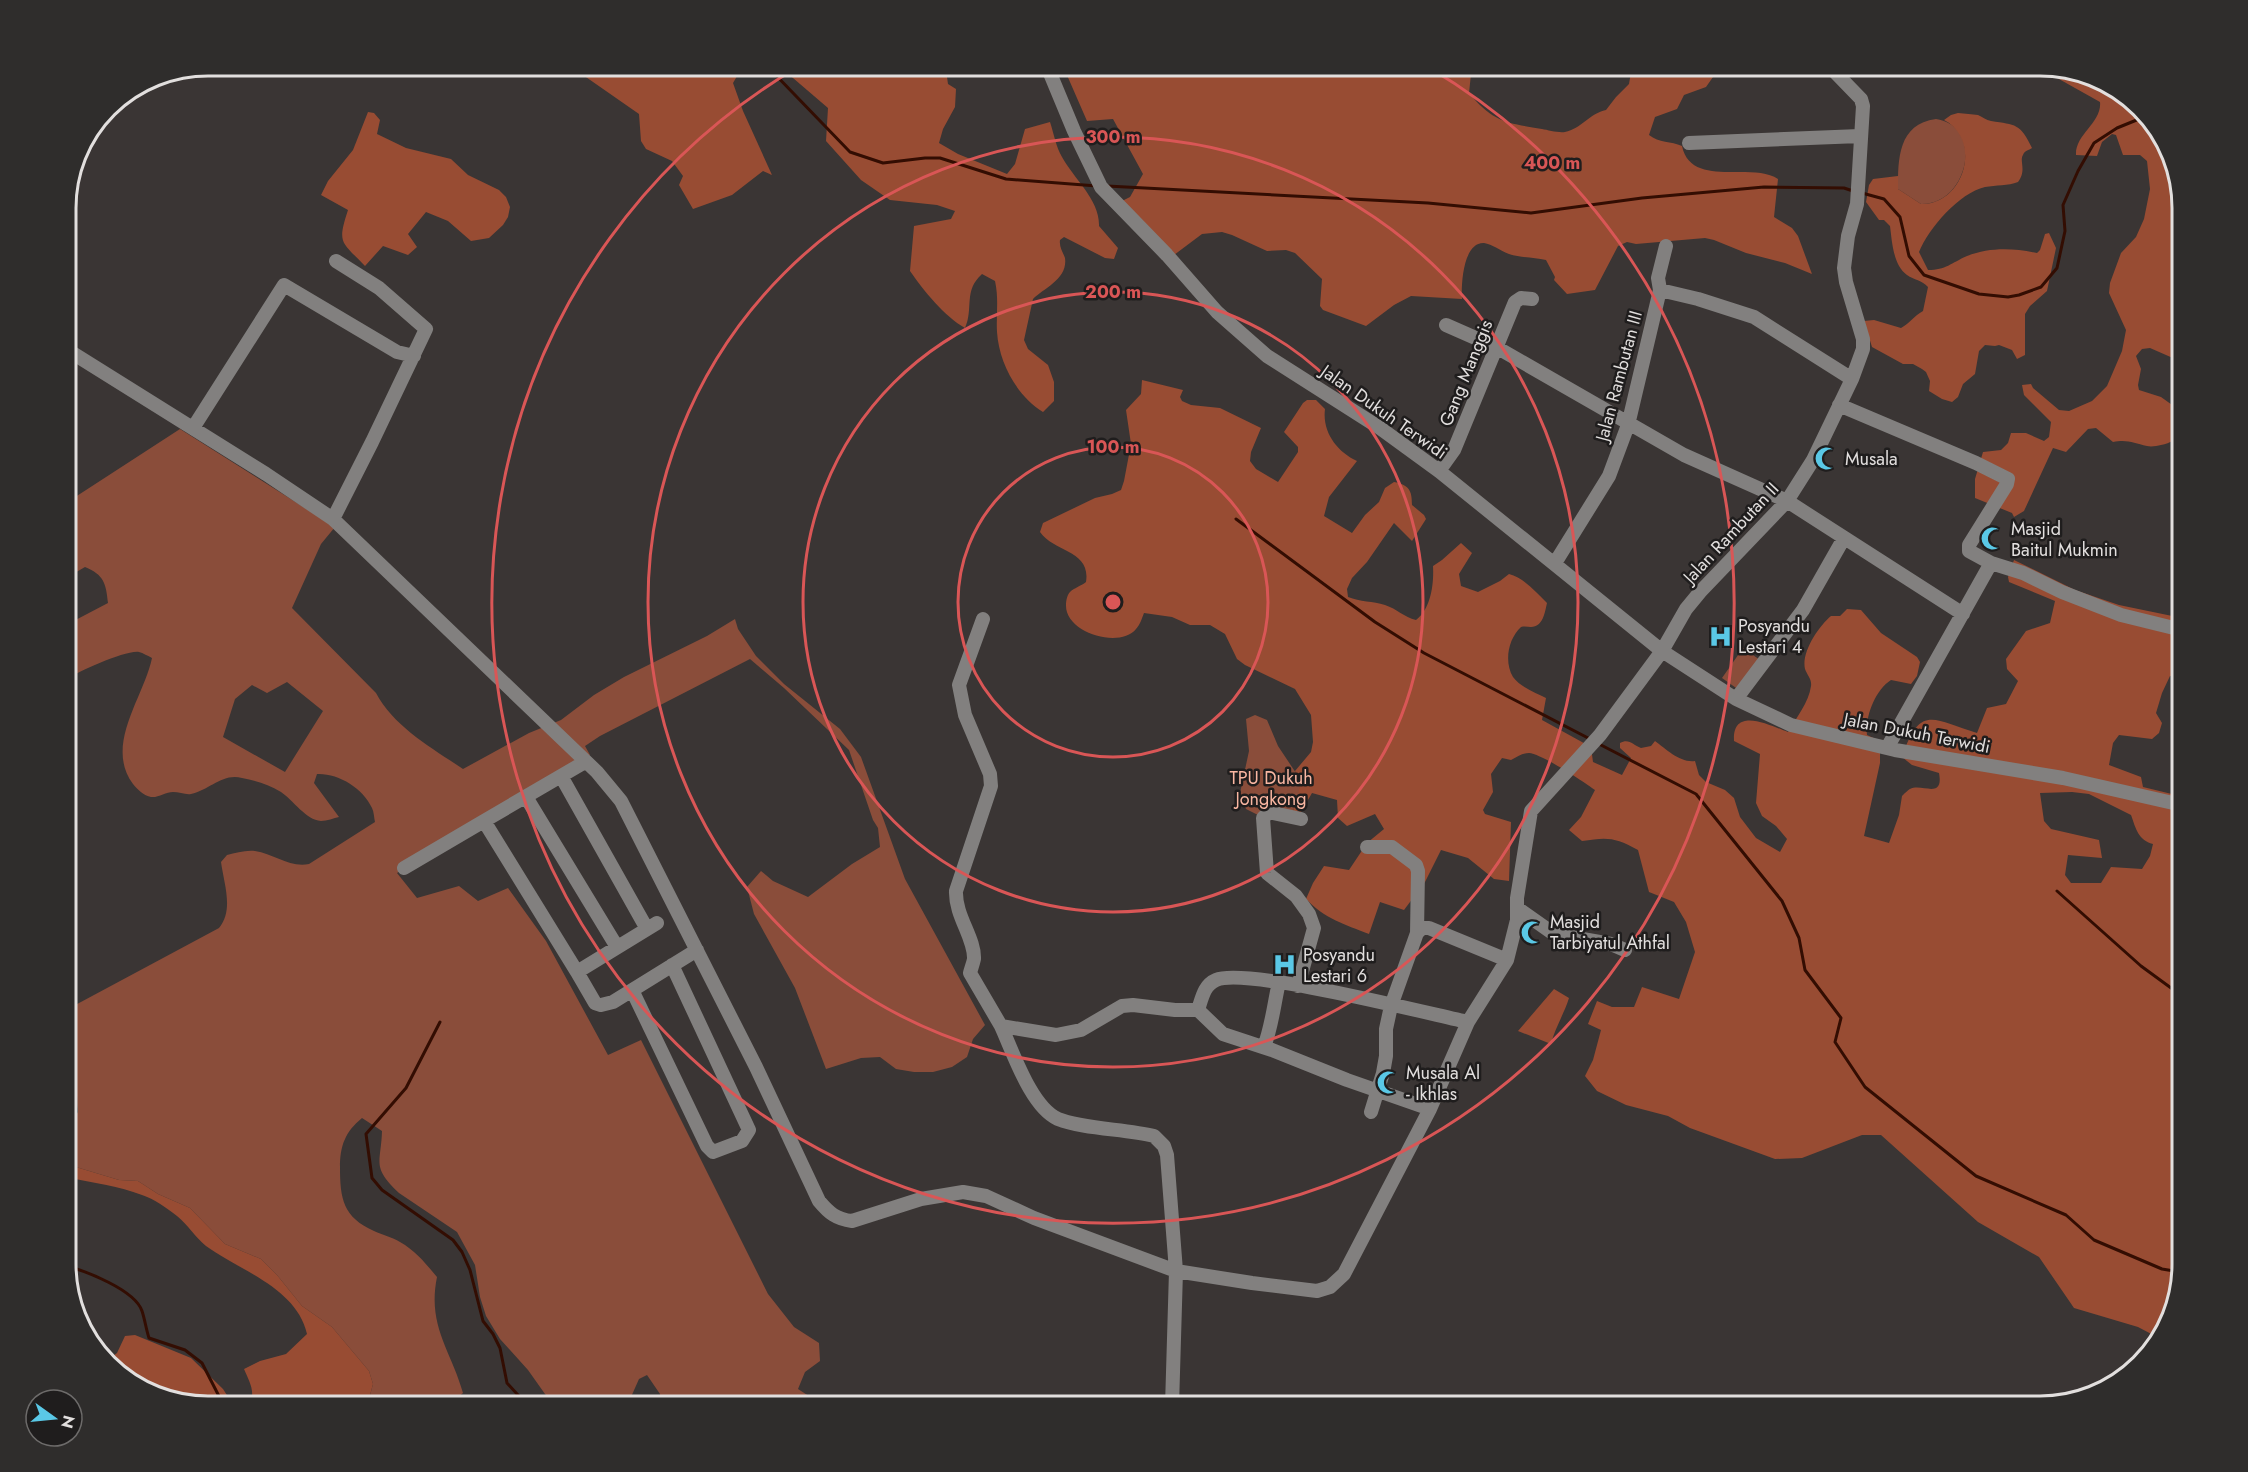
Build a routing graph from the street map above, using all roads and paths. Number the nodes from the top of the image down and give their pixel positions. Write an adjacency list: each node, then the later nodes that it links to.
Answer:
1 (1839, 76): 3 (street)
2 (1051, 77): 17 (street, Jalan Dukuh Terwidi)
3 (1860, 136): 4 (street); 13 (street, Jalan Rambutan II)
4 (1689, 143)
5 (1666, 246): 7 (street, Jalan Rambutan III)
6 (336, 261): 12 (street)
7 (1660, 290): 13 (street); 15 (street, Jalan Rambutan III)
8 (1532, 299): 10 (street, Gang Manggis)
9 (1446, 325): 10 (street)
10 (1496, 346): 15 (street); 17 (street, Gang Manggis)
11 (77, 355): 16 (street)
12 (414, 356): 16 (street); 19 (street)
13 (1852, 379): 14 (street, Jalan Rambutan II)
14 (1839, 405): 18 (street, Jalan Rambutan II); 22 (street)
15 (1628, 424): 18 (street); 21 (street, Jalan Rambutan III)
16 (193, 428): 19 (street)
17 (1439, 471): 21 (street, Jalan Dukuh Terwidi)
18 (1787, 501): 20 (street); 26 (street, Jalan Rambutan II)
19 (333, 519): 29 (street)
20 (1844, 538): 23 (street); 27 (street)
21 (1555, 563): 26 (street, Jalan Dukuh Terwidi)
22 (1991, 563): 23 (street); 25 (street)
23 (1962, 614): 28 (street)
24 (983, 619): 51 (street)
25 (2172, 628)
26 (1662, 651): 27 (street, Jalan Dukuh Terwidi); 37 (street)
27 (1736, 699): 28 (street, Jalan Dukuh Terwidi)
28 (1887, 748): 32 (street, Jalan Dukuh Terwidi)
29 (585, 762): 30 (street); 40 (street)
30 (561, 776): 31 (street); 39 (street)
31 (526, 797): 34 (street); 39 (street)
32 (2172, 803)
33 (1301, 819): 46 (street)
34 (484, 821): 36 (street); 44 (street)
35 (1367, 847): 38 (street)
36 (404, 868)
37 (1516, 908): 41 (street); 42 (street)
38 (1417, 933): 42 (street); 48 (street)
39 (617, 947): 44 (street)
40 (697, 950): 43 (street); 56 (street)
41 (1625, 950)
42 (1507, 960): 50 (street)
43 (672, 965): 47 (street); 47 (street)
44 (577, 972): 47 (street)
45 (1279, 982): 46 (street); 49 (street); 52 (street)
46 (1298, 986): 48 (street)
47 (632, 990)
48 (1390, 1005): 50 (street); 53 (street)
49 (1198, 1010): 51 (street); 52 (street)
50 (1468, 1022): 54 (street)
51 (1001, 1026): 56 (street)
52 (1264, 1047): 53 (street)
53 (1377, 1091): 54 (street); 55 (street)
54 (1430, 1109): 56 (street)
55 (1371, 1112)
56 (1176, 1271): 57 (street)
57 (1172, 1396)

